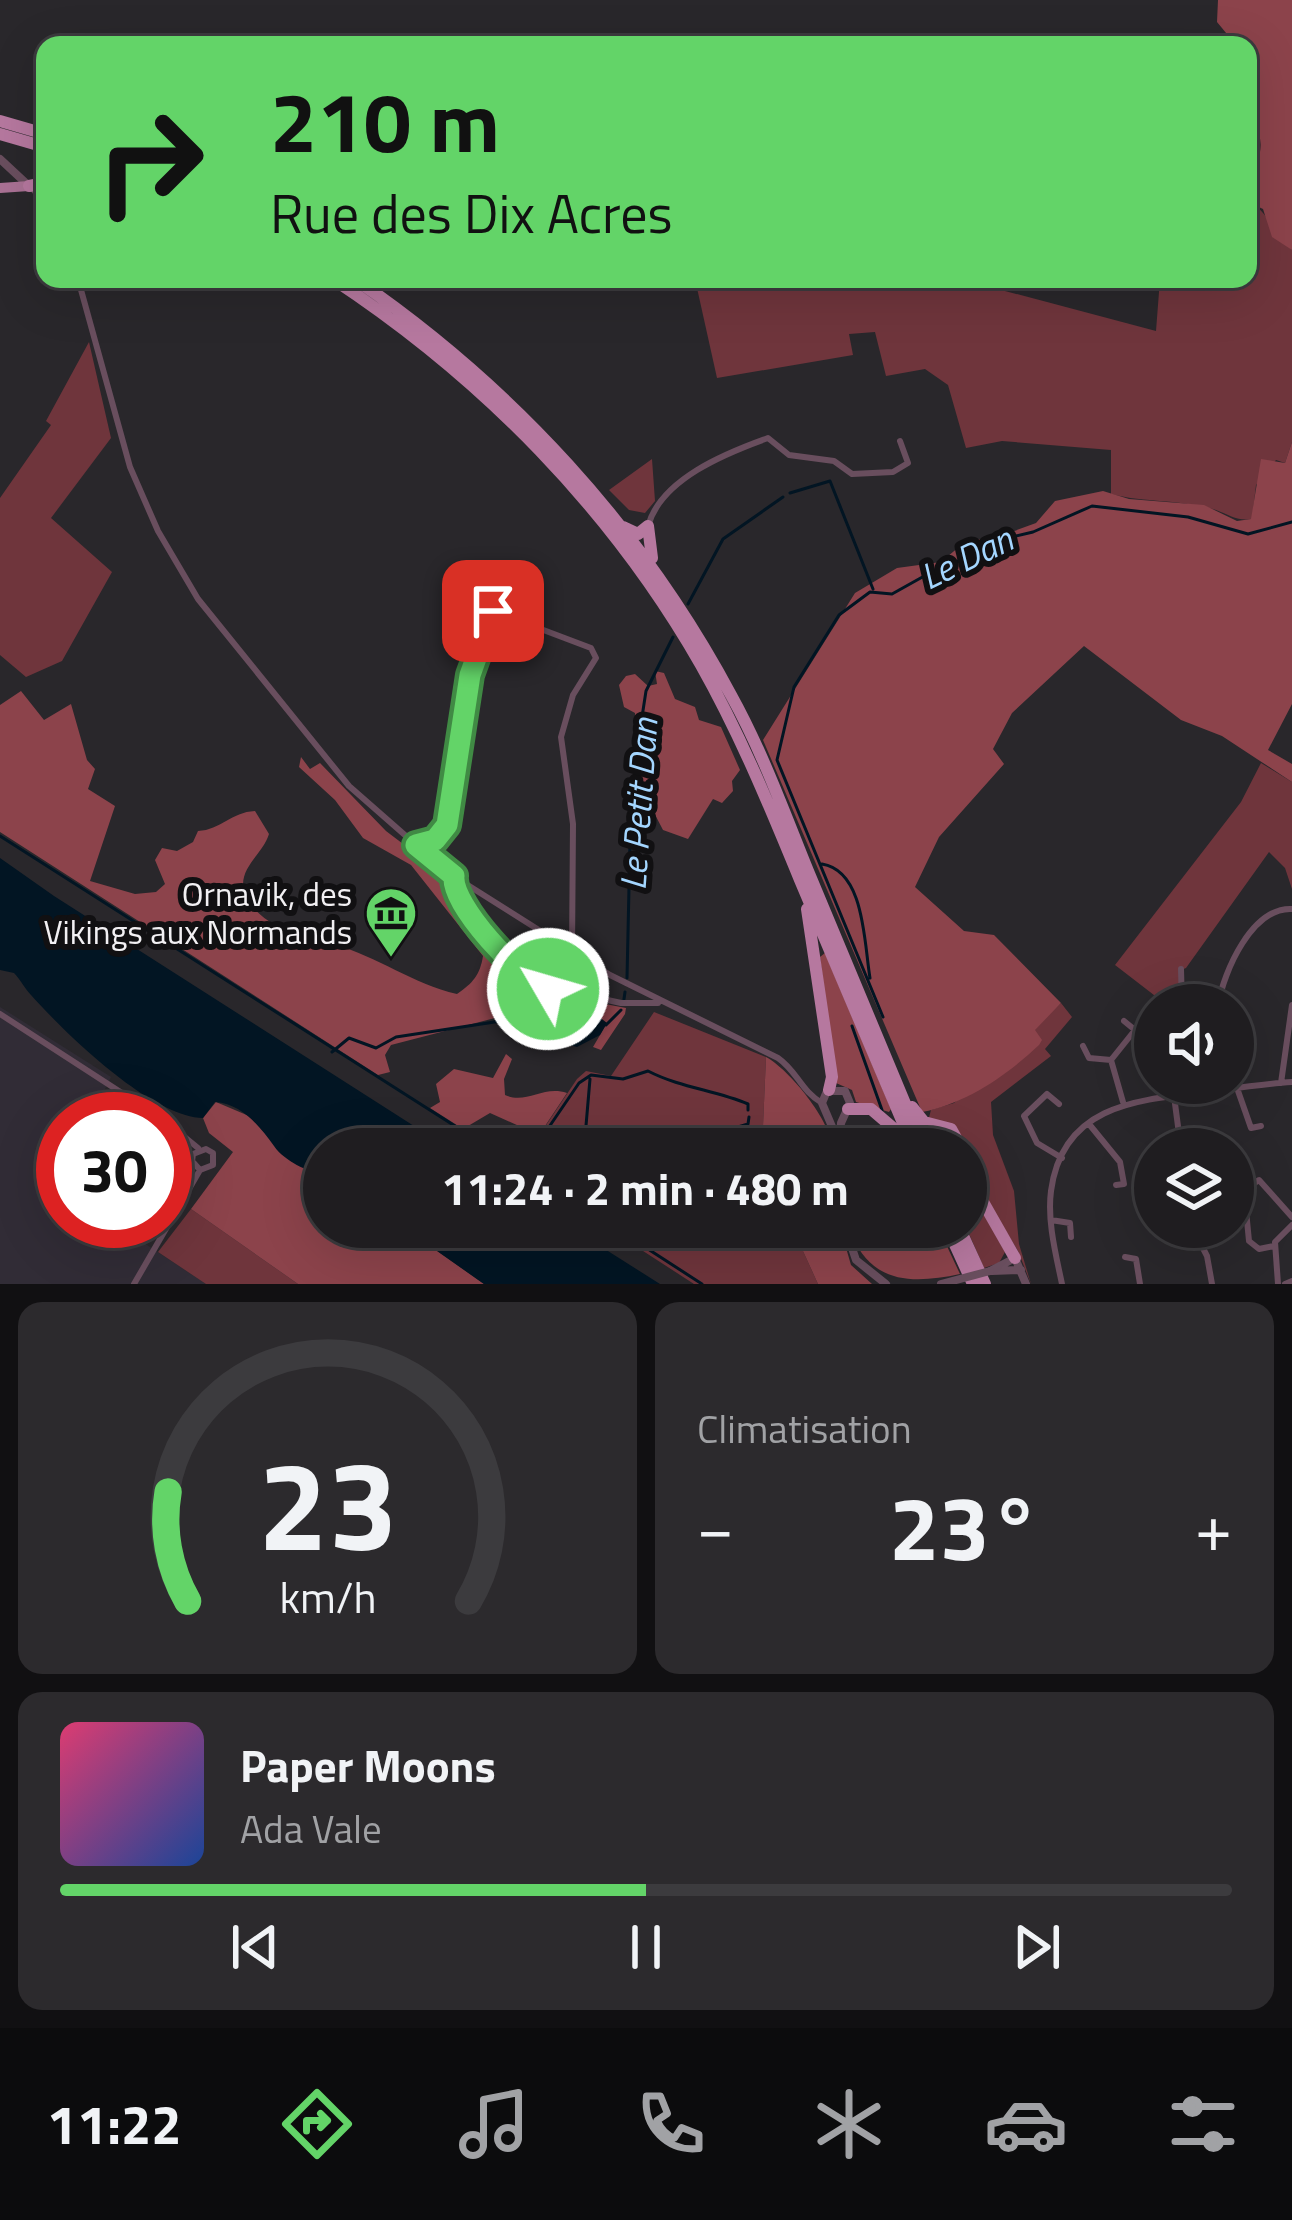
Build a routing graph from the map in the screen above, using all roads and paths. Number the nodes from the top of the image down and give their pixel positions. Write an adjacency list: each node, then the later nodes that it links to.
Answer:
1 (3, 124): 2 (highway); 3 (highway)
2 (36, 132)
3 (36, 142)
4 (0, 159): 5 (street)
5 (22, 179): 6 (highway); 7 (main road); 8 (street)
6 (36, 181)
7 (3, 186)
8 (36, 194)
9 (81, 288): 16 (street)
10 (346, 288): 18 (highway)
11 (366, 288): 13 (highway)
12 (900, 441): 14 (street)
13 (622, 526): 14 (highway); 15 (highway)
14 (648, 526): 15 (highway)
15 (655, 571): 38 (highway)
16 (416, 845): 17 (street); 20 (street)
17 (454, 876): 20 (street); 25 (street)
18 (800, 879): 37 (highway); 50 (highway)
19 (1292, 909): 24 (street)
20 (572, 951): 21 (street)
21 (580, 957): 25 (street); 26 (street)
22 (1181, 969): 23 (street)
23 (1181, 984)
24 (1225, 984)
25 (577, 995): 26 (street)
26 (660, 1002): 37 (street)
27 (1292, 1005): 30 (street)
28 (0, 1014): 36 (street)
29 (1124, 1021): 32 (street)
30 (1289, 1027): 34 (street)
31 (1083, 1046): 32 (street)
32 (1111, 1060): 40 (street)
33 (1292, 1082): 34 (street)
34 (1281, 1083): 35 (street)
35 (1254, 1086)
36 (121, 1092)
37 (825, 1096): 43 (street); 44 (street)
38 (903, 1099): 51 (highway); 52 (highway)
39 (1134, 1102): 40 (street)
40 (1124, 1103): 45 (street)
41 (1059, 1104): 55 (street)
42 (1241, 1104): 46 (street)
43 (846, 1111): 44 (street); 48 (street); 49 (highway)
44 (829, 1114): 47 (street)
45 (1088, 1124): 55 (street); 57 (street)
46 (1261, 1126)
47 (833, 1128)
48 (843, 1128)
49 (893, 1128)
50 (901, 1128)
51 (917, 1128)
52 (943, 1128)
53 (192, 1143): 54 (street)
54 (198, 1148): 56 (street); 56 (street)
55 (1062, 1158): 59 (street)
56 (200, 1170): 71 (street)
57 (1116, 1185)
58 (987, 1209): 68 (highway)
59 (1051, 1220): 61 (street); 76 (street)
60 (1292, 1221): 62 (street); 62 (street)
61 (1071, 1237)
62 (1274, 1246): 70 (street)
63 (852, 1248): 72 (street)
64 (957, 1248): 74 (highway)
65 (971, 1248): 69 (highway)
66 (1203, 1248): 78 (street)
67 (1125, 1257): 77 (street)
68 (1018, 1264): 69 (street); 75 (street)
69 (987, 1277): 73 (street, bridge)
70 (1285, 1283)
71 (134, 1284)
72 (886, 1284)
73 (941, 1284)
74 (973, 1284)
75 (1026, 1284)
76 (1062, 1284)
77 (1140, 1284)
78 (1212, 1284)

